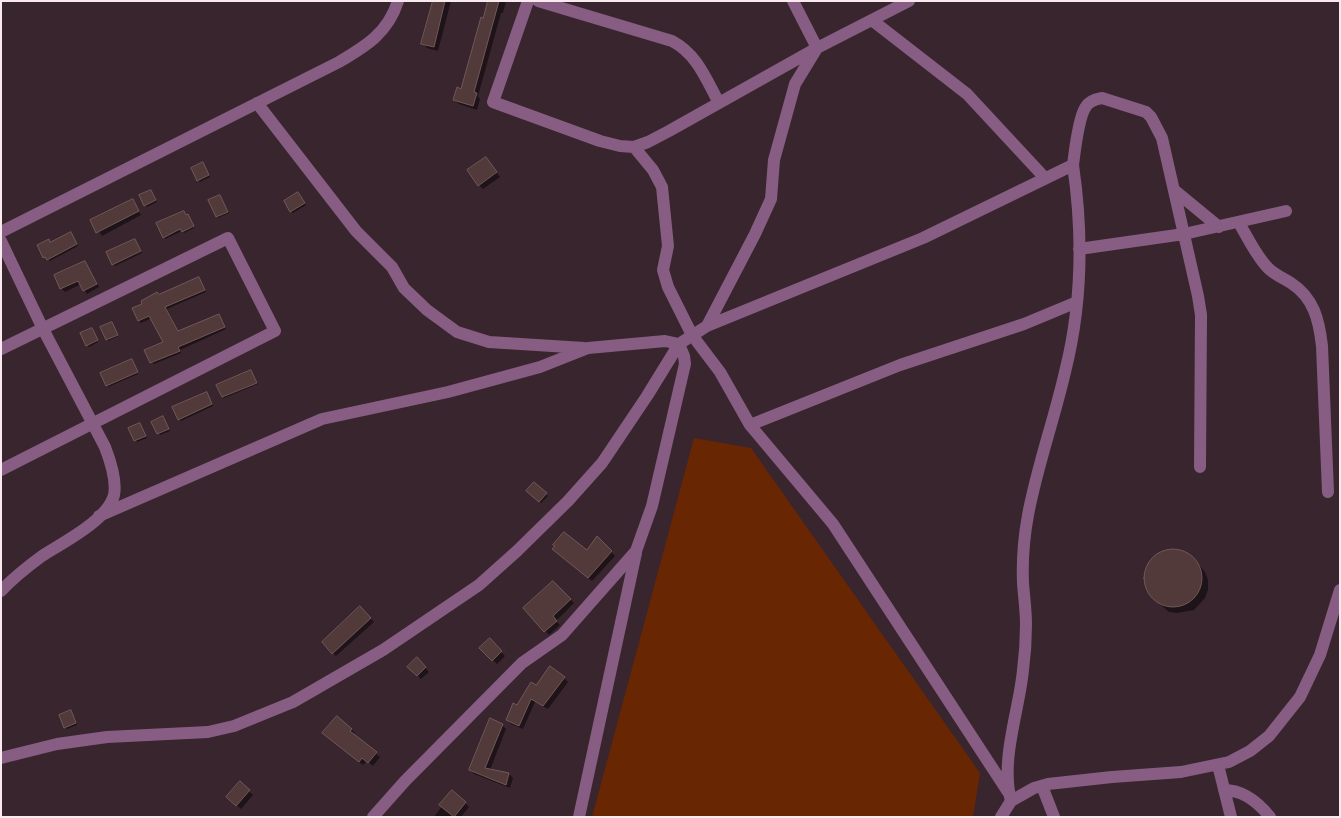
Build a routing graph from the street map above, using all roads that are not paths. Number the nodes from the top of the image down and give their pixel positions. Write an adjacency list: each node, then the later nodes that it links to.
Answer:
1 (398, 1): 8 (street)
2 (528, 1): 10 (street)
3 (538, 1): 9 (street)
4 (793, 1): 7 (street)
5 (909, 1): 6 (street)
6 (873, 21): 7 (street); 12 (street)
7 (817, 48): 9 (street); 22 (street)
8 (257, 103): 17 (street); 26 (street)
9 (719, 103): 10 (street)
10 (634, 147): 24 (street)
11 (1072, 165): 12 (street); 13 (street); 20 (street)
12 (1045, 178): 22 (street)
13 (1174, 190): 16 (street); 18 (street)
14 (1286, 211): 15 (street)
15 (1239, 223): 16 (street); 32 (street)
16 (1218, 227): 18 (street)
17 (1, 232)
18 (1184, 234): 20 (street); 30 (street)
19 (1, 241): 23 (street)
20 (1079, 249): 21 (street)
21 (1076, 302): 29 (street); 41 (street)
22 (707, 326): 24 (street)
23 (44, 329): 27 (street); 28 (street); 28 (street)
24 (692, 334): 25 (street); 29 (street)
25 (678, 344): 26 (street); 34 (street); 37 (street)
26 (588, 348): 33 (street)
27 (1, 349)
28 (93, 424): 31 (street); 33 (street)
29 (750, 425): 41 (street)
30 (1200, 466)
31 (1, 470)
32 (1328, 492)
33 (99, 516): 36 (street)
34 (636, 551): 42 (street); 43 (street)
35 (1340, 590): 38 (street)
36 (1, 591)
37 (1, 758)
38 (1218, 765): 39 (street); 40 (street)
39 (1042, 786): 41 (street); 45 (street)
40 (1224, 790): 46 (street); 47 (street)
41 (1009, 796): 44 (street)
42 (373, 817)
43 (579, 817)
44 (1001, 817)
45 (1054, 817)
46 (1231, 817)
47 (1270, 817)

